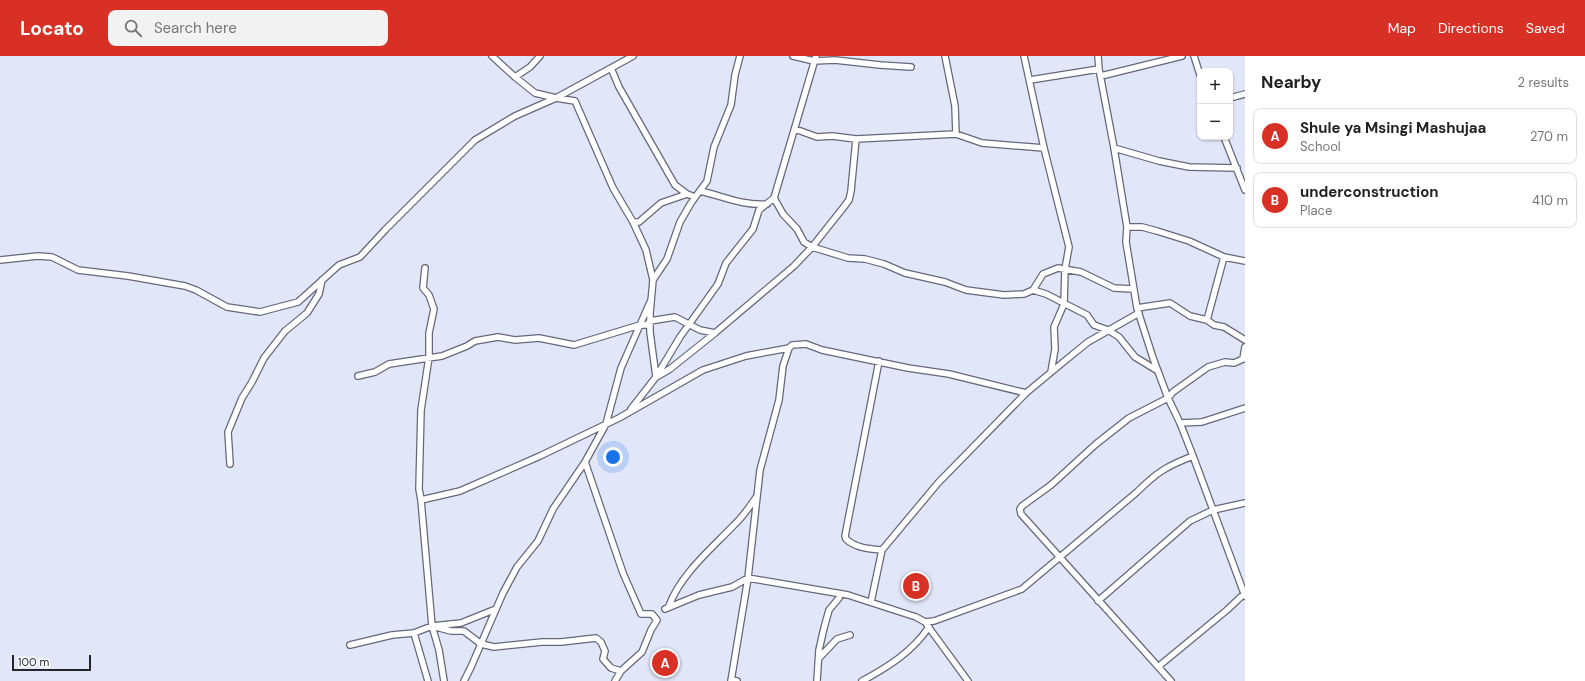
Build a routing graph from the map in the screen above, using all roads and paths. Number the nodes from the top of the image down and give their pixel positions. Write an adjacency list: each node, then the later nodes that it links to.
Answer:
1 (492, 56): 17 (street)
2 (540, 56): 17 (street)
3 (633, 56): 13 (street)
4 (740, 56): 30 (street)
5 (793, 56): 11 (street)
6 (945, 56): 23 (street)
7 (1024, 56): 18 (street)
8 (1098, 56): 15 (street)
9 (1182, 56): 16 (street)
10 (1194, 56): 14 (street)
11 (815, 58): 12 (street); 22 (street)
12 (911, 67)
13 (611, 68): 21 (street); 31 (street)
14 (1198, 68)
15 (1099, 69): 16 (street); 18 (street)
16 (1101, 76): 27 (street)
17 (515, 78): 21 (street)
18 (1030, 80): 26 (street)
19 (1245, 94): 20 (street)
20 (1233, 97)
21 (556, 98): 35 (street); 43 (street)
22 (795, 130): 24 (street); 33 (street)
23 (956, 134): 24 (street); 26 (street)
24 (856, 139): 37 (street)
25 (1225, 140): 28 (street)
26 (1044, 148): 42 (street)
27 (1114, 148): 28 (street); 36 (street)
28 (1237, 168): 29 (street)
29 (1245, 190)
30 (700, 191): 32 (street); 34 (street)
31 (687, 194): 32 (street); 35 (street)
32 (695, 197): 44 (street)
33 (774, 198): 34 (street); 37 (street)
34 (767, 204): 53 (street)
35 (633, 222): 44 (street)
36 (1127, 227): 38 (street); 45 (street)
37 (812, 246): 46 (street); 55 (street)
38 (1224, 256): 40 (street); 50 (street)
39 (0, 260): 43 (street)
40 (1245, 261)
41 (425, 268): 59 (street)
42 (1065, 269): 45 (street); 46 (street); 48 (street)
43 (323, 279): 73 (street)
44 (654, 280): 47 (street)
45 (1133, 289): 49 (street)
46 (1033, 290): 48 (street)
47 (653, 296): 51 (street); 52 (street)
48 (1064, 304): 54 (street); 62 (street)
49 (1138, 310): 50 (street); 54 (street); 61 (street)
50 (1207, 320): 56 (street)
51 (650, 321): 52 (street); 53 (street); 64 (street)
52 (640, 324): 59 (street); 70 (street)
53 (689, 324): 55 (street); 64 (street)
54 (1108, 330): 61 (street); 62 (street)
55 (715, 333): 64 (street)
56 (1245, 340)
57 (1245, 347): 66 (street)
58 (789, 348): 60 (street); 68 (street); 74 (street)
59 (429, 357): 63 (street); 75 (street)
60 (879, 361): 65 (street); 78 (street)
61 (1158, 371): 66 (street)
62 (1051, 372): 65 (street)
63 (358, 376)
64 (656, 377): 68 (street)
65 (1026, 394): 78 (street)
66 (1168, 398): 69 (street); 79 (street)
67 (1245, 408): 69 (street)
68 (628, 412): 70 (street)
69 (1180, 423): 71 (street)
70 (606, 424): 72 (street); 75 (street)
71 (1193, 456): 77 (street); 79 (street)
72 (584, 462): 85 (street); 95 (street)
73 (230, 464)
74 (757, 496): 80 (street); 80 (street)
75 (421, 500): 87 (street)
76 (1245, 504): 77 (street)
77 (1212, 510): 81 (street); 83 (street)
78 (882, 550): 84 (street)
79 (1060, 557): 83 (street); 86 (street)
80 (748, 578): 84 (street); 100 (street)
81 (1244, 595): 94 (street)
82 (839, 598): 93 (street)
83 (1098, 601): 94 (street)
84 (871, 602): 86 (street)
85 (496, 609): 87 (street); 91 (street)
86 (925, 622): 88 (street)
87 (432, 626): 89 (street); 91 (street); 97 (street)
88 (929, 627): 102 (street); 103 (street)
89 (414, 633): 92 (street); 96 (street)
90 (850, 635): 93 (street)
91 (481, 644): 95 (street); 98 (street)
92 (350, 645)
93 (819, 658): 101 (street)
94 (1159, 666): 104 (street)
95 (621, 671): 99 (street)
96 (428, 681)
97 (444, 681)
98 (464, 681)
99 (615, 681)
100 (733, 681)
101 (818, 681)
102 (862, 681)
103 (968, 681)
104 (1171, 681)

